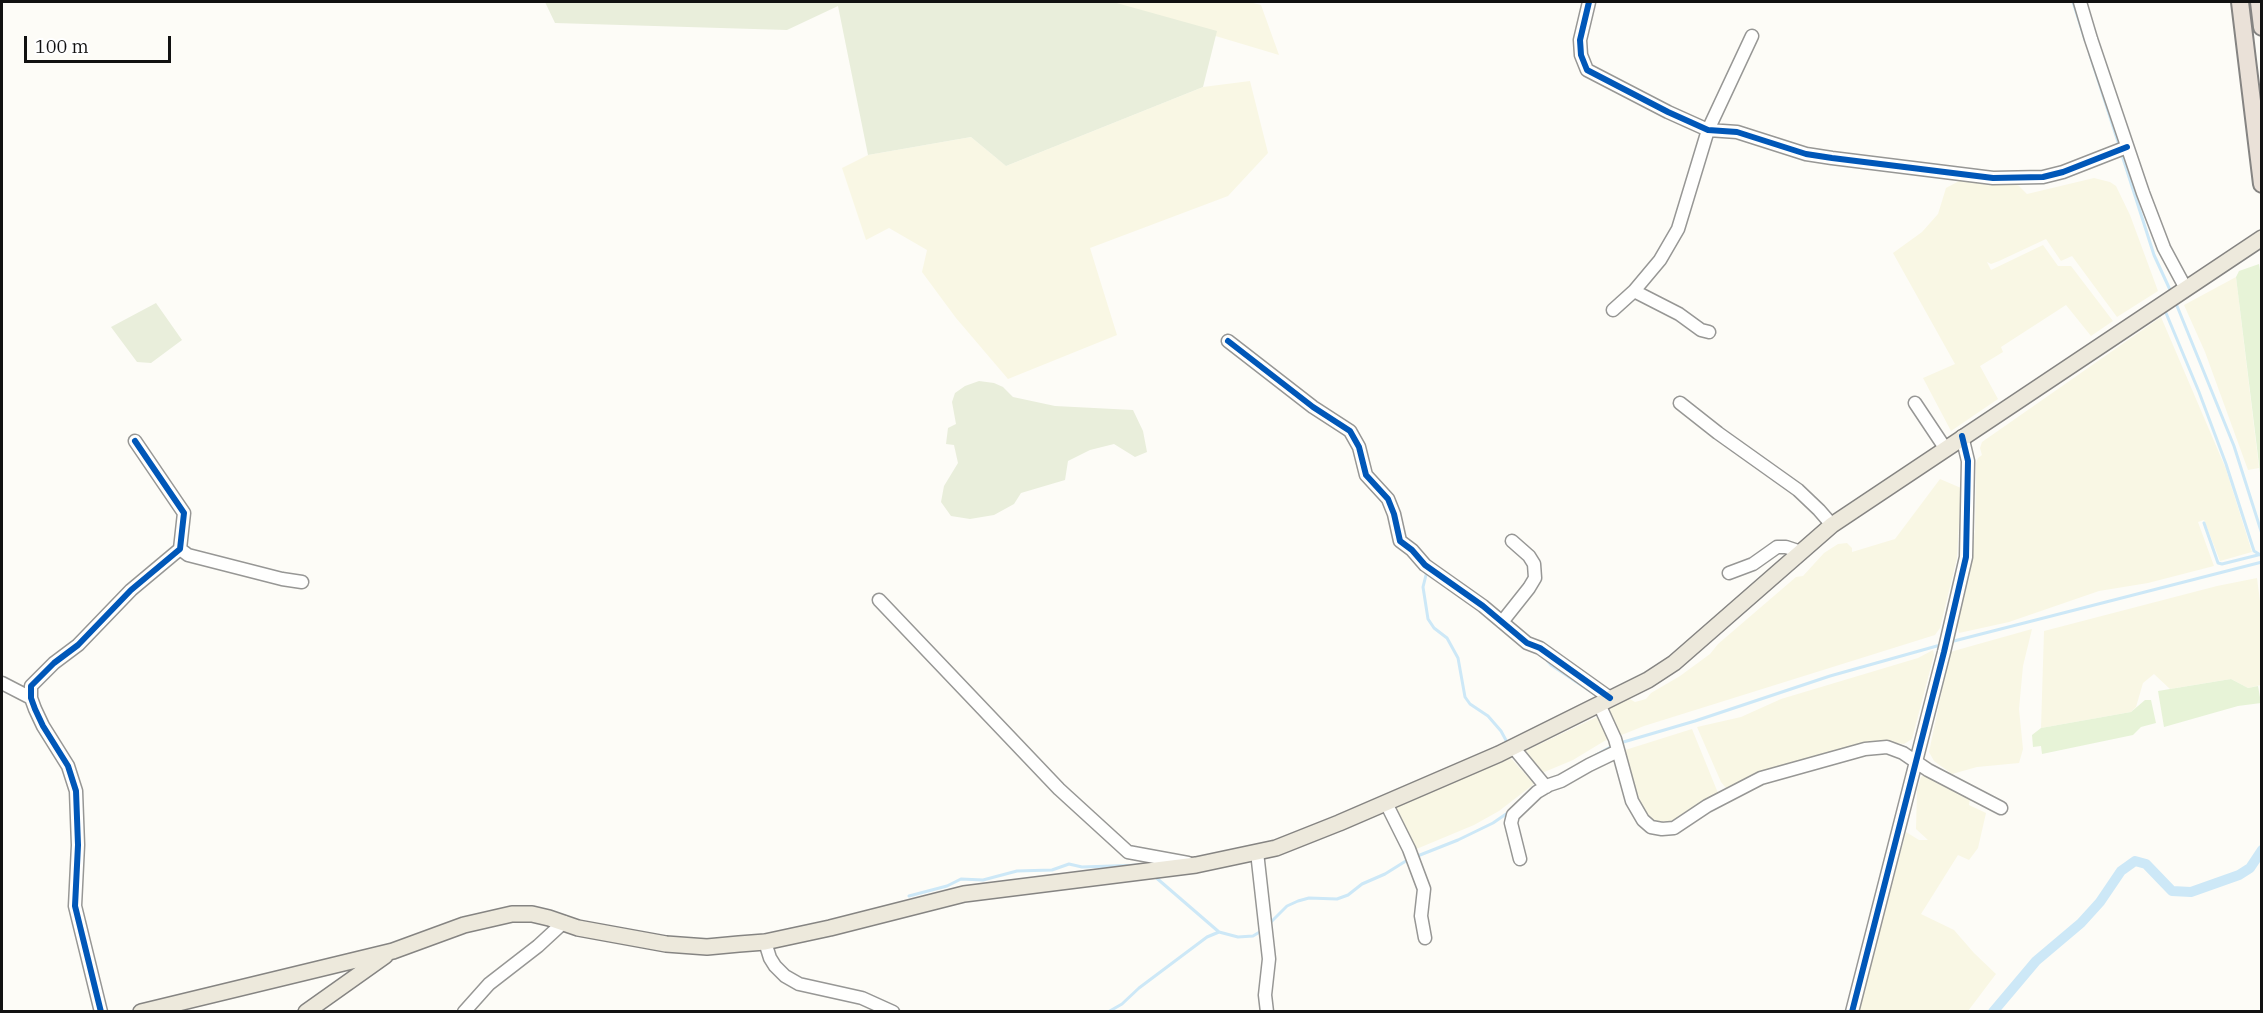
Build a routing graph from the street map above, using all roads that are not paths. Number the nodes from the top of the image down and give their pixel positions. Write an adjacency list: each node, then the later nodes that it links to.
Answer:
1 (1589, 2): 7 (street)
2 (2080, 2): 8 (street)
3 (2240, 2): 9 (highway)
4 (2259, 2): 5 (highway)
5 (2262, 27)
6 (1752, 36): 7 (street)
7 (1708, 130): 8 (street); 11 (street)
8 (2122, 149): 12 (street)
9 (2262, 184)
10 (2262, 238): 12 (main road)
11 (1634, 291): 13 (street); 14 (street)
12 (2177, 293): 18 (main road)
13 (1613, 310)
14 (1709, 333)
15 (1228, 341): 28 (street)
16 (1680, 403): 21 (street)
17 (1915, 403): 20 (street)
18 (1962, 436): 20 (main road); 34 (street)
19 (135, 441): 23 (street)
20 (1945, 448): 21 (main road)
21 (1832, 525): 24 (main road)
22 (1512, 541): 28 (street)
23 (180, 549): 26 (street); 30 (street)
24 (1801, 552): 25 (street); 31 (main road)
25 (1729, 573)
26 (302, 582)
27 (879, 600): 40 (street)
28 (1502, 622): 31 (street)
29 (2, 683): 30 (street)
30 (31, 698): 45 (street)
31 (1603, 702): 32 (street); 33 (main road)
32 (1616, 745): 34 (street); 35 (street)
33 (1511, 748): 35 (street); 36 (main road)
34 (1915, 760): 37 (street); 51 (street)
35 (1546, 787): 39 (street)
36 (1386, 803): 38 (main road); 42 (street)
37 (2001, 808)
38 (1257, 852): 40 (main road); 50 (street)
39 (1520, 859)
40 (1196, 865): 43 (main road)
41 (564, 922): 43 (main road); 44 (main road); 48 (street)
42 (1425, 938)
43 (765, 942): 49 (street)
44 (393, 951): 46 (main road); 47 (main road)
45 (101, 1011)
46 (141, 1011)
47 (306, 1011)
48 (464, 1011)
49 (893, 1011)
50 (1267, 1011)
51 (1852, 1011)

